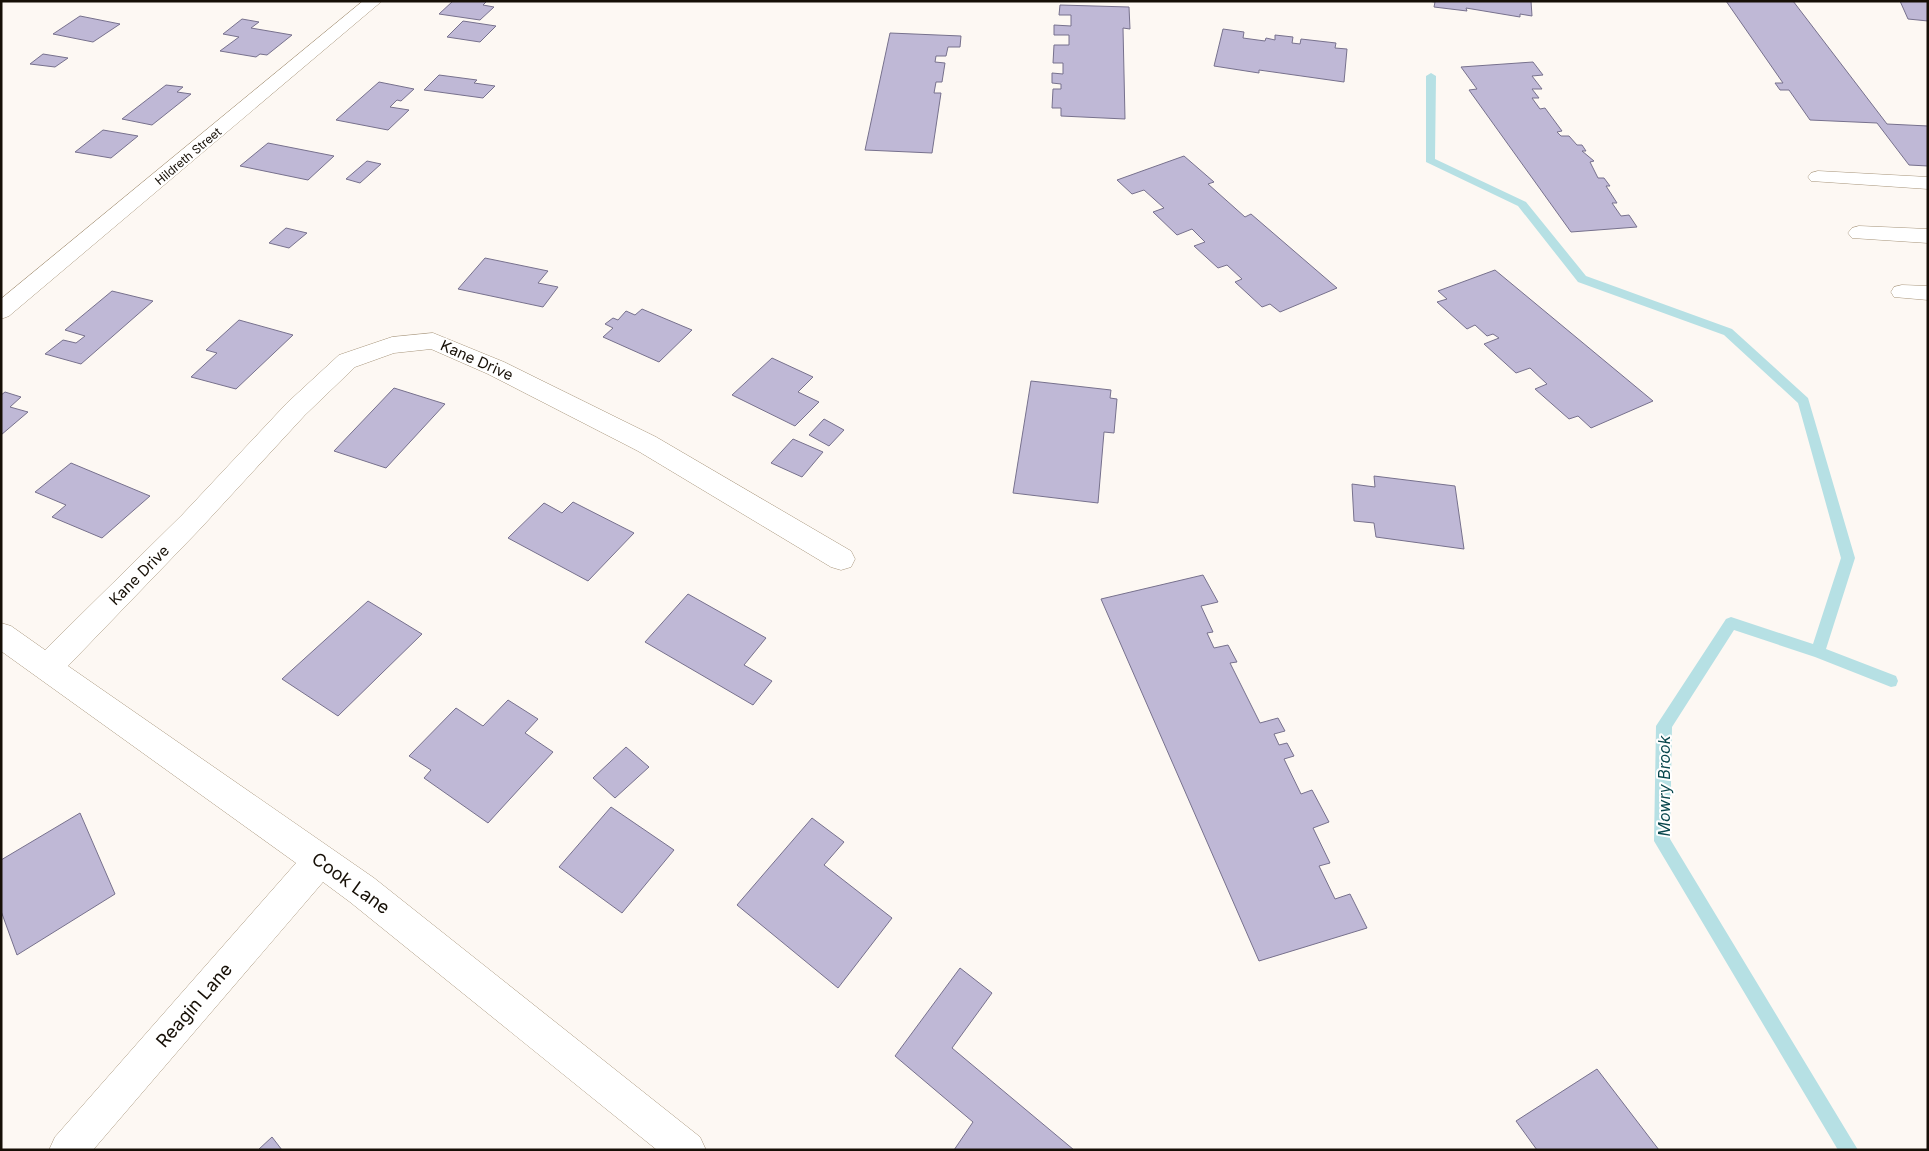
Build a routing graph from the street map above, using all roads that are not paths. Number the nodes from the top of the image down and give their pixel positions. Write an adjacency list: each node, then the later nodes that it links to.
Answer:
1 (374, 1): 8 (street, Hildreth Street)
2 (1818, 177): 3 (street)
3 (1928, 182)
4 (1859, 233): 5 (street)
5 (1928, 236)
6 (1902, 292): 7 (street)
7 (1928, 293)
8 (1, 311)
9 (841, 559): 11 (street, Kane Drive)
10 (1, 635): 11 (street, Cook Lane)
11 (48, 668): 12 (street, Cook Lane)
12 (320, 860): 13 (street, Reagin Lane); 14 (street, Cook Lane)
13 (68, 1150)
14 (687, 1150)

